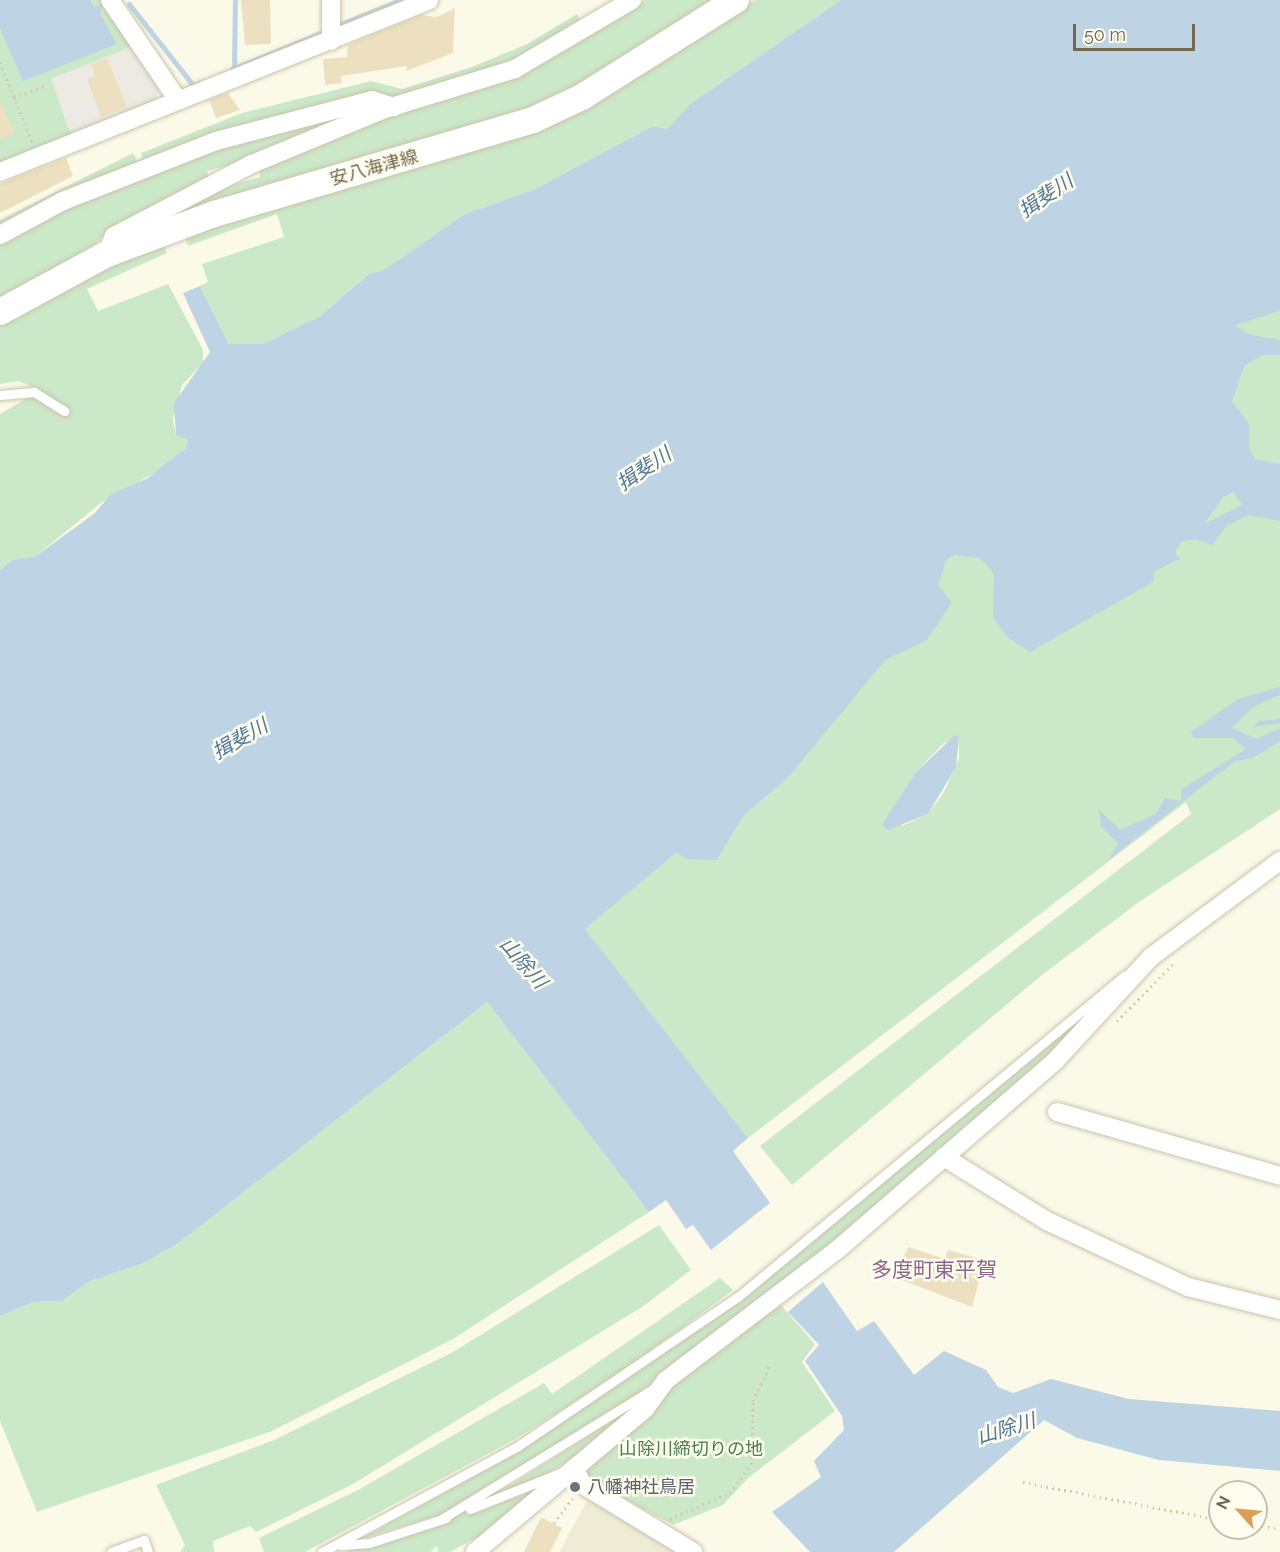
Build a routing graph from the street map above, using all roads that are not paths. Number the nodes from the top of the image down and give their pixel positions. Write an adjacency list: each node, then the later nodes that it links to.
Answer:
1 (110, 0): 7 (street)
2 (331, 0): 6 (street)
3 (429, 0): 6 (street)
4 (632, 0): 8 (street)
5 (736, 0): 11 (main road, 安八海津線)
6 (331, 41): 7 (street)
7 (177, 99): 9 (street)
8 (394, 106): 10 (street); 11 (street)
9 (0, 172)
10 (0, 236)
11 (107, 254): 12 (main road, 安八海津線)
12 (0, 312)
13 (0, 394): 14 (lane)
14 (65, 411)
15 (1280, 861): 16 (street)
16 (1151, 957): 18 (street); 24 (lane)
17 (1057, 1112): 19 (street)
18 (944, 1157): 20 (street); 21 (street)
19 (1280, 1176)
20 (1280, 1310)
21 (665, 1381): 22 (street); 23 (lane)
22 (574, 1468): 23 (lane); 28 (street); 29 (street)
23 (440, 1520): 24 (lane)
24 (337, 1545): 27 (lane)
25 (111, 1552): 26 (lane)
26 (148, 1552)
27 (322, 1552)
28 (475, 1552)
29 (693, 1552)

